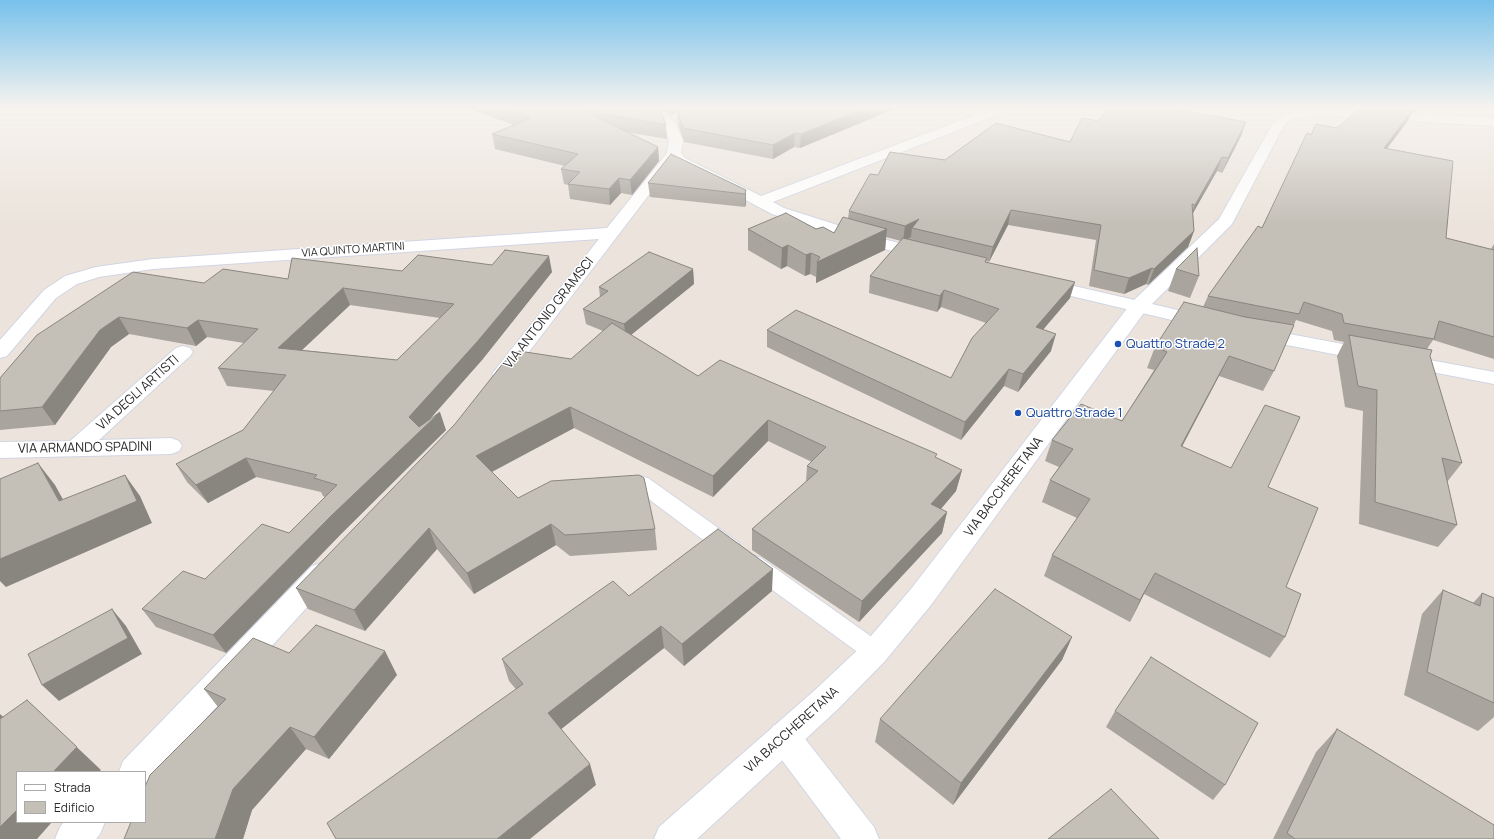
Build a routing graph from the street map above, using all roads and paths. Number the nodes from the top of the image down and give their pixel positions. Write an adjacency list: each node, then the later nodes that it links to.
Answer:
1 (675, 146): 4 (street)
2 (905, 146): 5 (street)
3 (1265, 146): 9 (street, VIA BACCHERETANA)
4 (674, 153): 5 (street); 6 (street, VIA ANTONIO GRAMSCI)
5 (760, 202): 7 (street)
6 (611, 234): 12 (street, VIA QUINTO MARTINI); 15 (street, VIA ANTONIO GRAMSCI)
7 (942, 259)
8 (1032, 281): 9 (street)
9 (1139, 306): 10 (street); 21 (street, VIA BACCHERETANA)
10 (1221, 326)
11 (1244, 331): 14 (street)
12 (0, 352)
13 (183, 352): 17 (street, VIA DEGLI ARTISTI)
14 (1494, 378)
15 (490, 389)
16 (171, 446): 17 (street, VIA ARMANDO SPADINI)
17 (75, 449): 18 (street, VIA ARMANDO SPADINI)
18 (0, 450)
19 (641, 483): 21 (lane)
20 (334, 560): 23 (street)
21 (876, 652): 22 (street, VIA BACCHERETANA)
22 (784, 737): 26 (street, VIA BACCHERETANA); 27 (street)
23 (136, 771)
24 (87, 823): 25 (street)
25 (72, 839)
26 (670, 839)
27 (862, 839)

